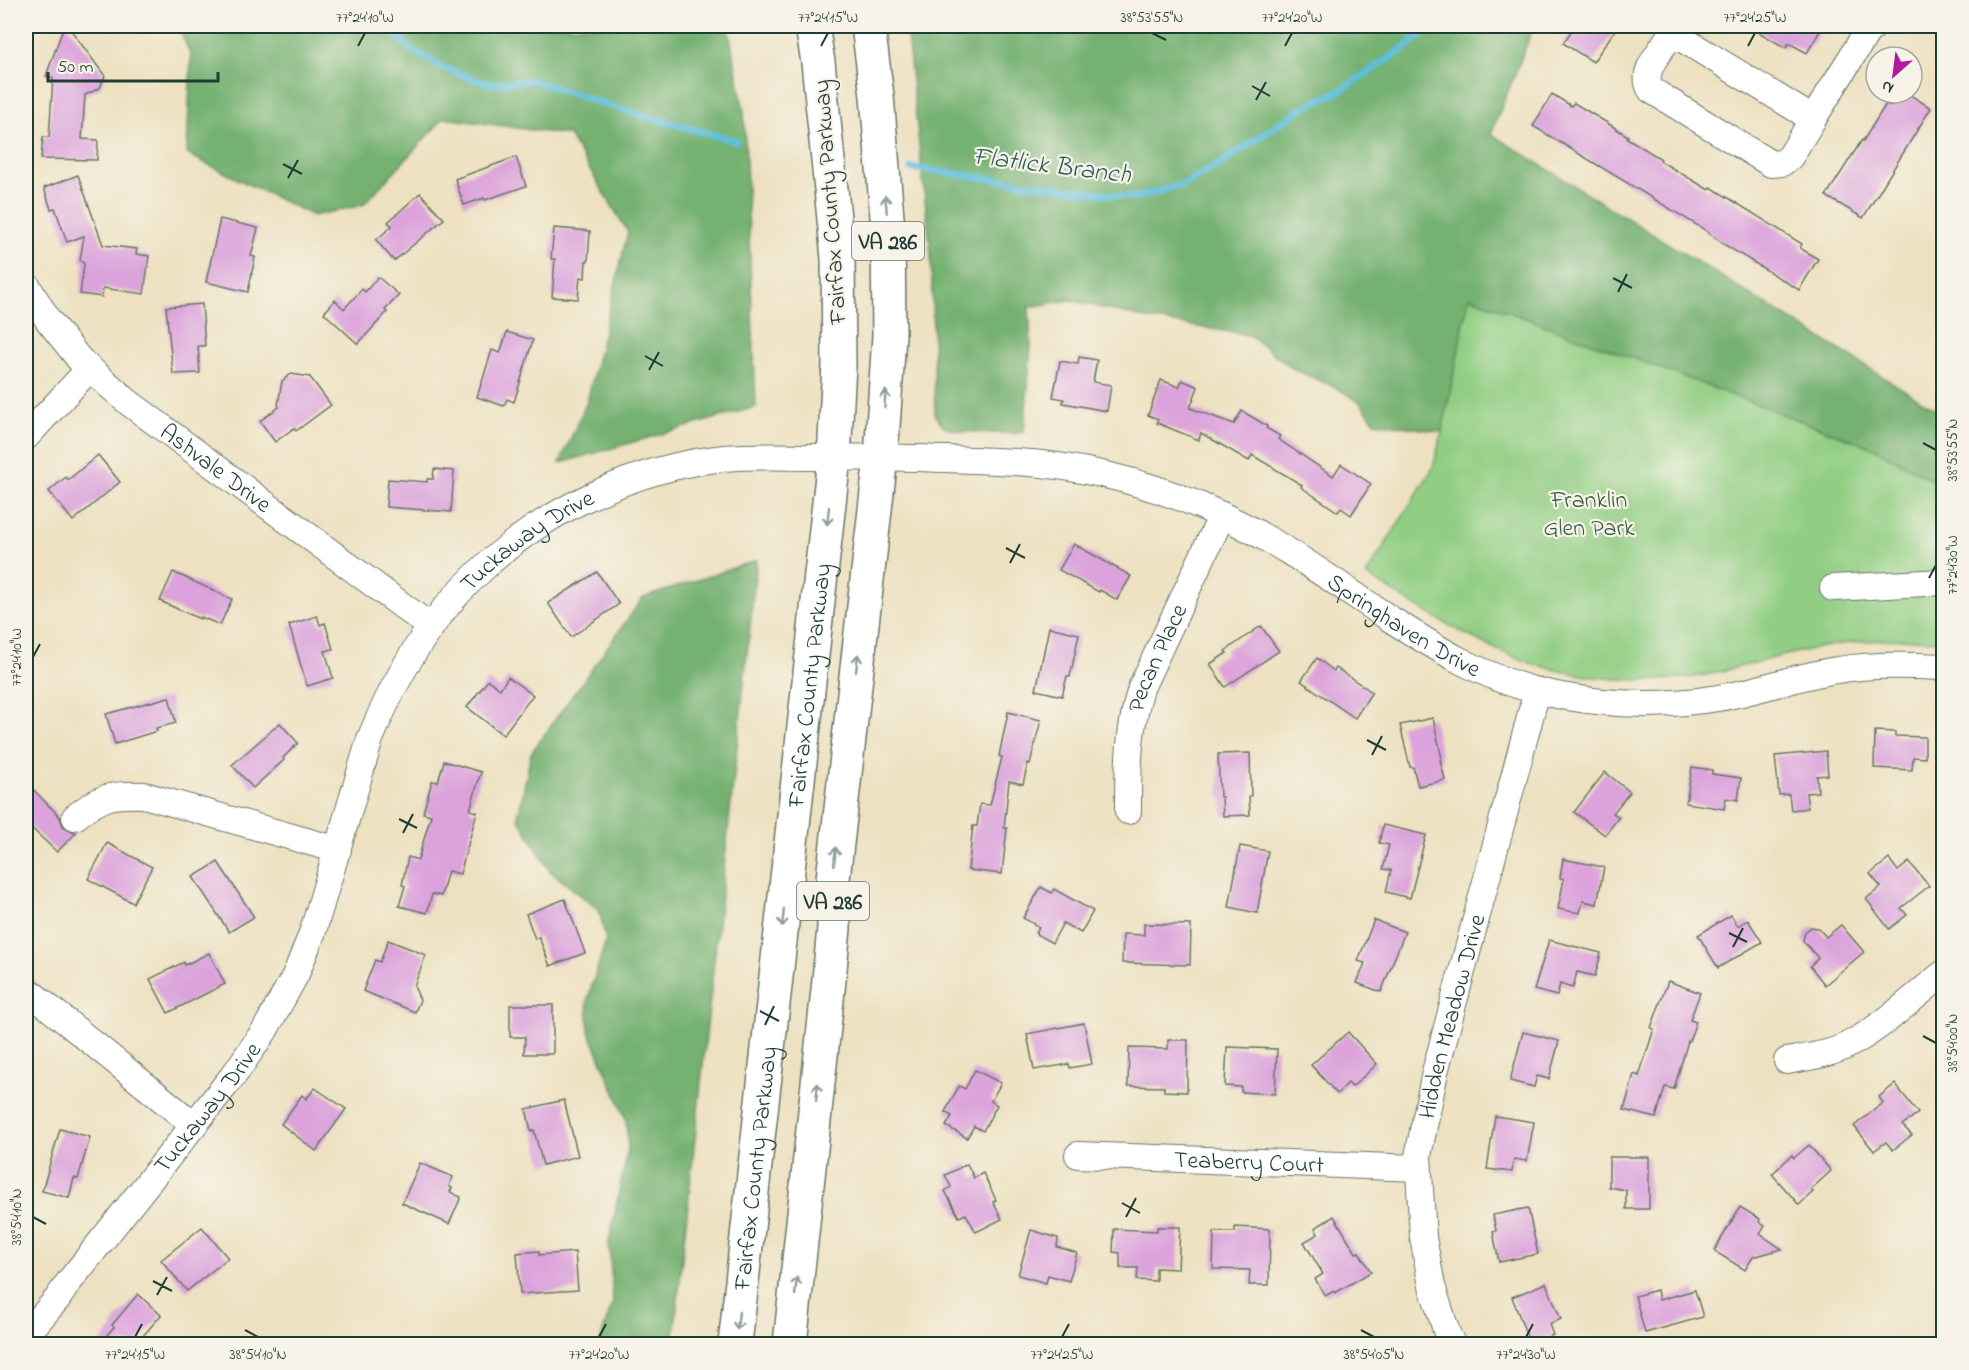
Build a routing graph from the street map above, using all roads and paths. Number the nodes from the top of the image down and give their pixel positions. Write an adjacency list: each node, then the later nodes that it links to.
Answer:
1 (812, 26): 9 (highway, Fairfax County Parkway / VA 286)
2 (868, 26): 8 (highway, Fairfax County Parkway / VA 286, one-way to 2)
3 (1874, 26): 4 (street)
4 (1813, 119): 4 (street)
5 (26, 285): 6 (street, Ashvale Drive)
6 (89, 369): 7 (street); 13 (street, Ashvale Drive)
7 (26, 436)
8 (881, 457): 9 (street, Tuckaway Drive); 10 (street, Springhaven Drive); 27 (highway, Fairfax County Parkway / VA 286, one-way to 8)
9 (834, 458): 13 (street, Tuckaway Drive); 26 (highway, Fairfax County Parkway / VA 286, one-way to 26)
10 (1222, 515): 15 (street, Springhaven Drive); 16 (street, Pecan Place)
11 (1944, 582): 12 (street)
12 (1833, 588)
13 (431, 627): 18 (street, Tuckaway Drive)
14 (1944, 667): 15 (street, Springhaven Drive)
15 (1537, 691): 24 (street, Hidden Meadow Drive)
16 (1128, 811)
17 (75, 817): 18 (street)
18 (338, 850): 22 (street, Tuckaway Drive)
19 (1944, 973): 21 (street)
20 (26, 989): 22 (street)
21 (1787, 1061)
22 (194, 1125): 25 (street, Tuckaway Drive)
23 (1078, 1155): 24 (street, Teaberry Court)
24 (1418, 1168): 28 (street, Hidden Meadow Drive)
25 (26, 1335)
26 (735, 1344)
27 (790, 1344)
28 (1452, 1344)

